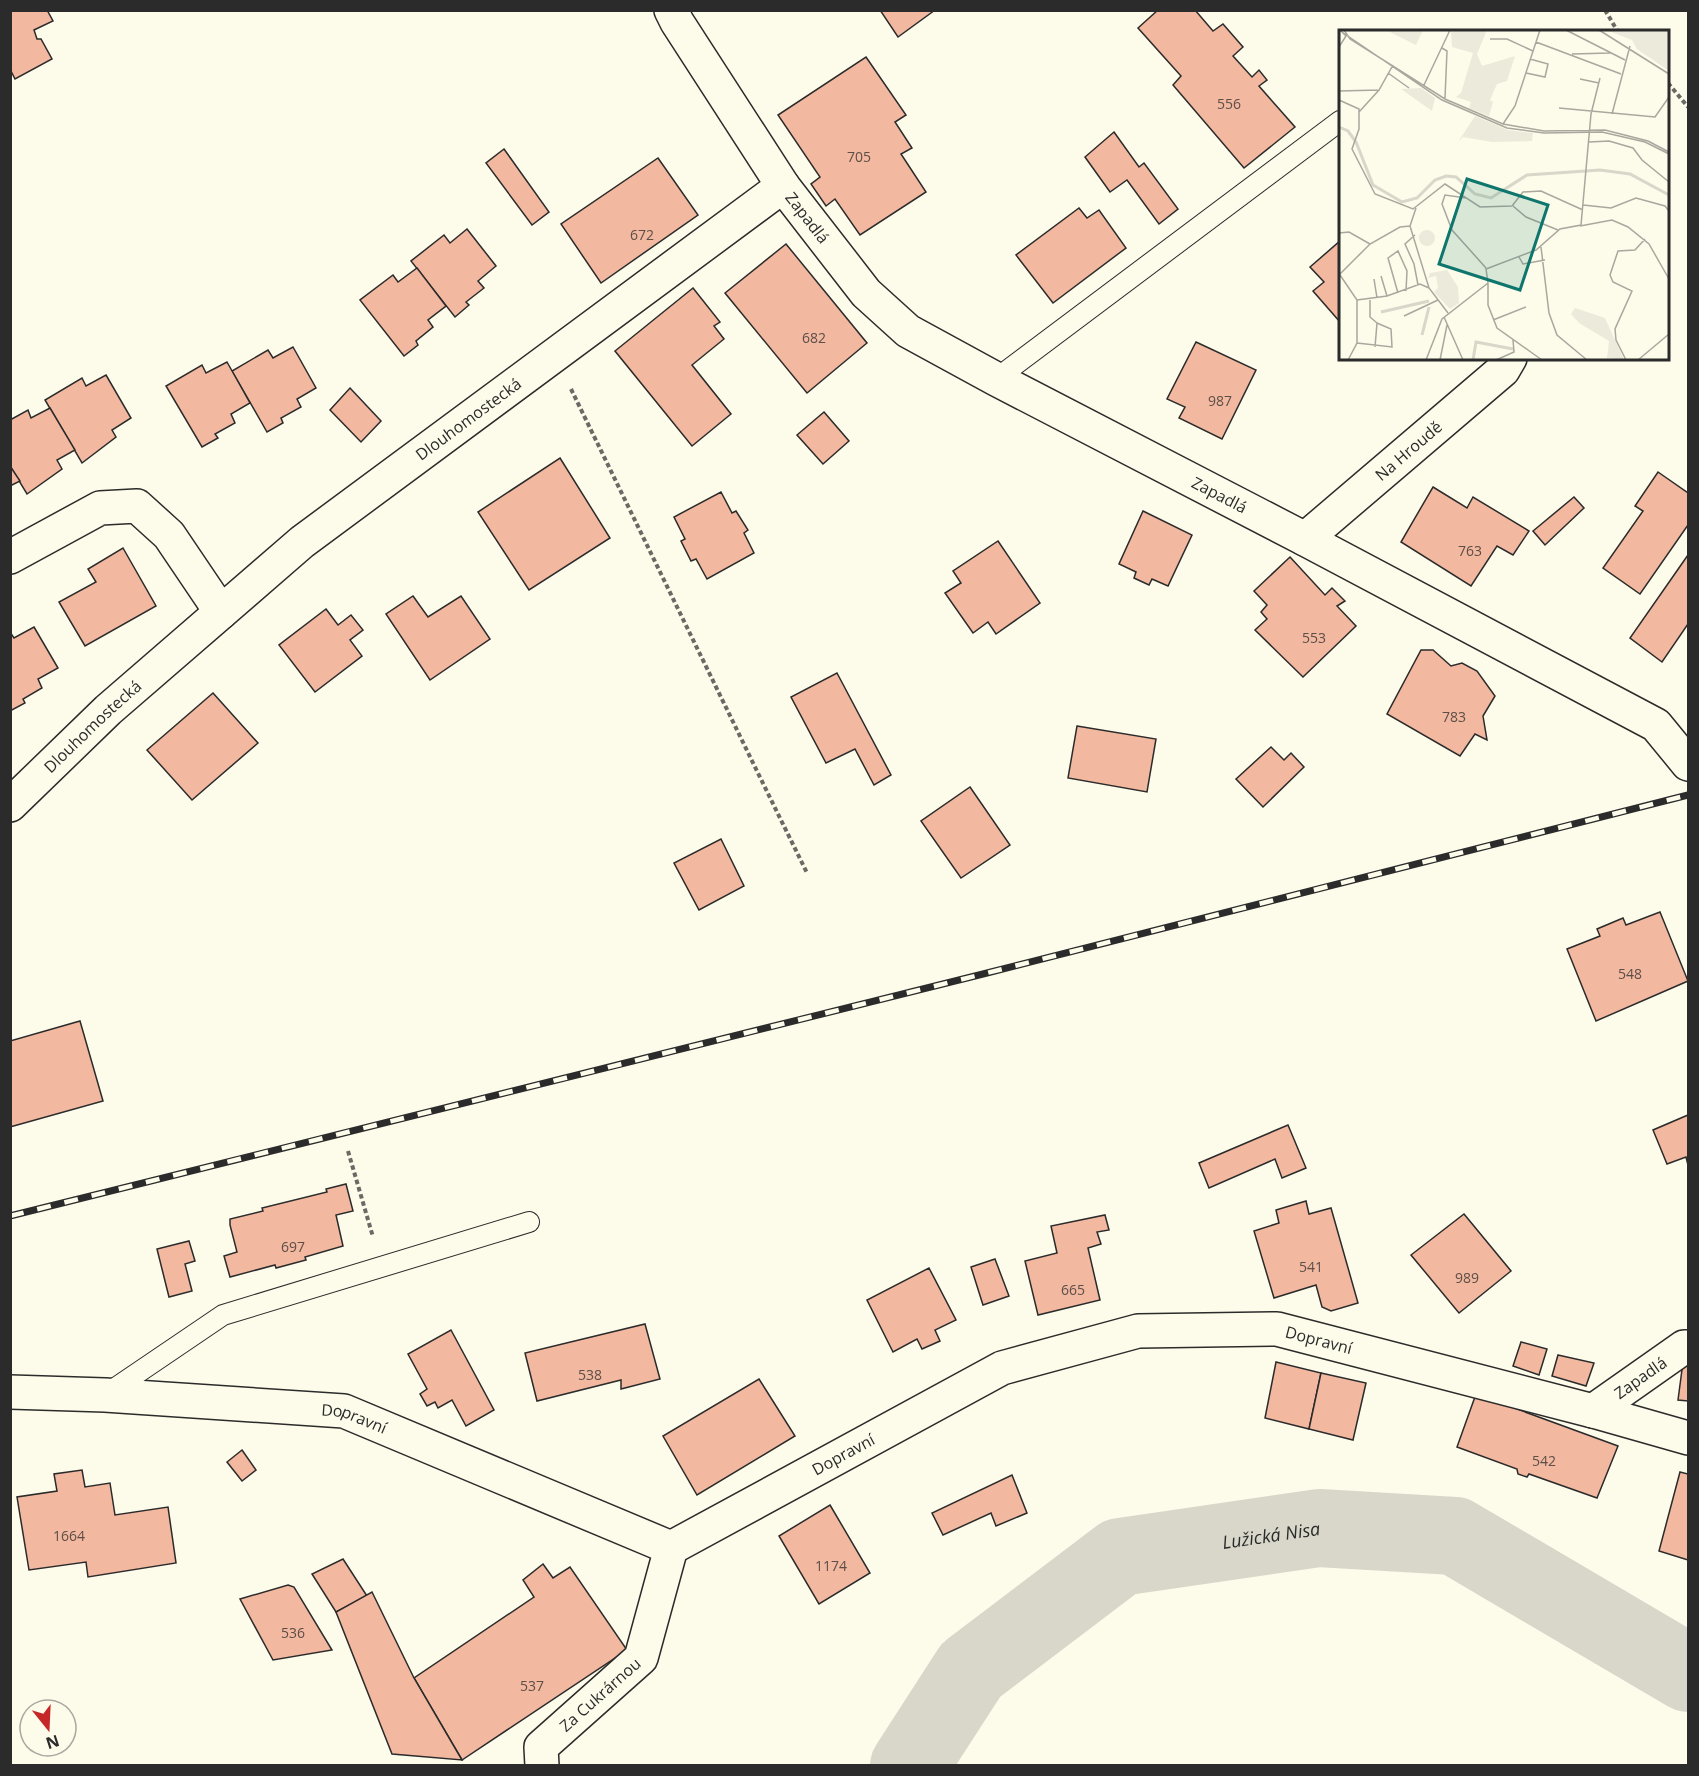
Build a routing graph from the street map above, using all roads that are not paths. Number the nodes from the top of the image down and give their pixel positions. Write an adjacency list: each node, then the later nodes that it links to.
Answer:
1 (671, 10): 3 (street)
2 (1339, 122): 5 (lane)
3 (783, 186): 5 (street, Zapadlá); 8 (street, Dlouhomostecká)
4 (1509, 360): 6 (street, Na Hroudě)
5 (996, 379): 6 (street, Zapadlá)
6 (1305, 539): 9 (street, Zapadlá)
7 (10, 557): 8 (street)
8 (221, 612): 10 (street, Dlouhomostecká)
9 (1684, 758)
10 (10, 805)
11 (529, 1222): 14 (lane)
12 (1689, 1347): 15 (street, Zapadlá)
13 (10, 1392): 14 (street, Dopravní)
14 (105, 1395): 17 (street, Dopravní)
15 (1593, 1411): 16 (street, Dopravní); 17 (street, Dopravní)
16 (1689, 1438)
17 (671, 1548): 18 (street, Za Cukrárnou)
18 (542, 1766)

